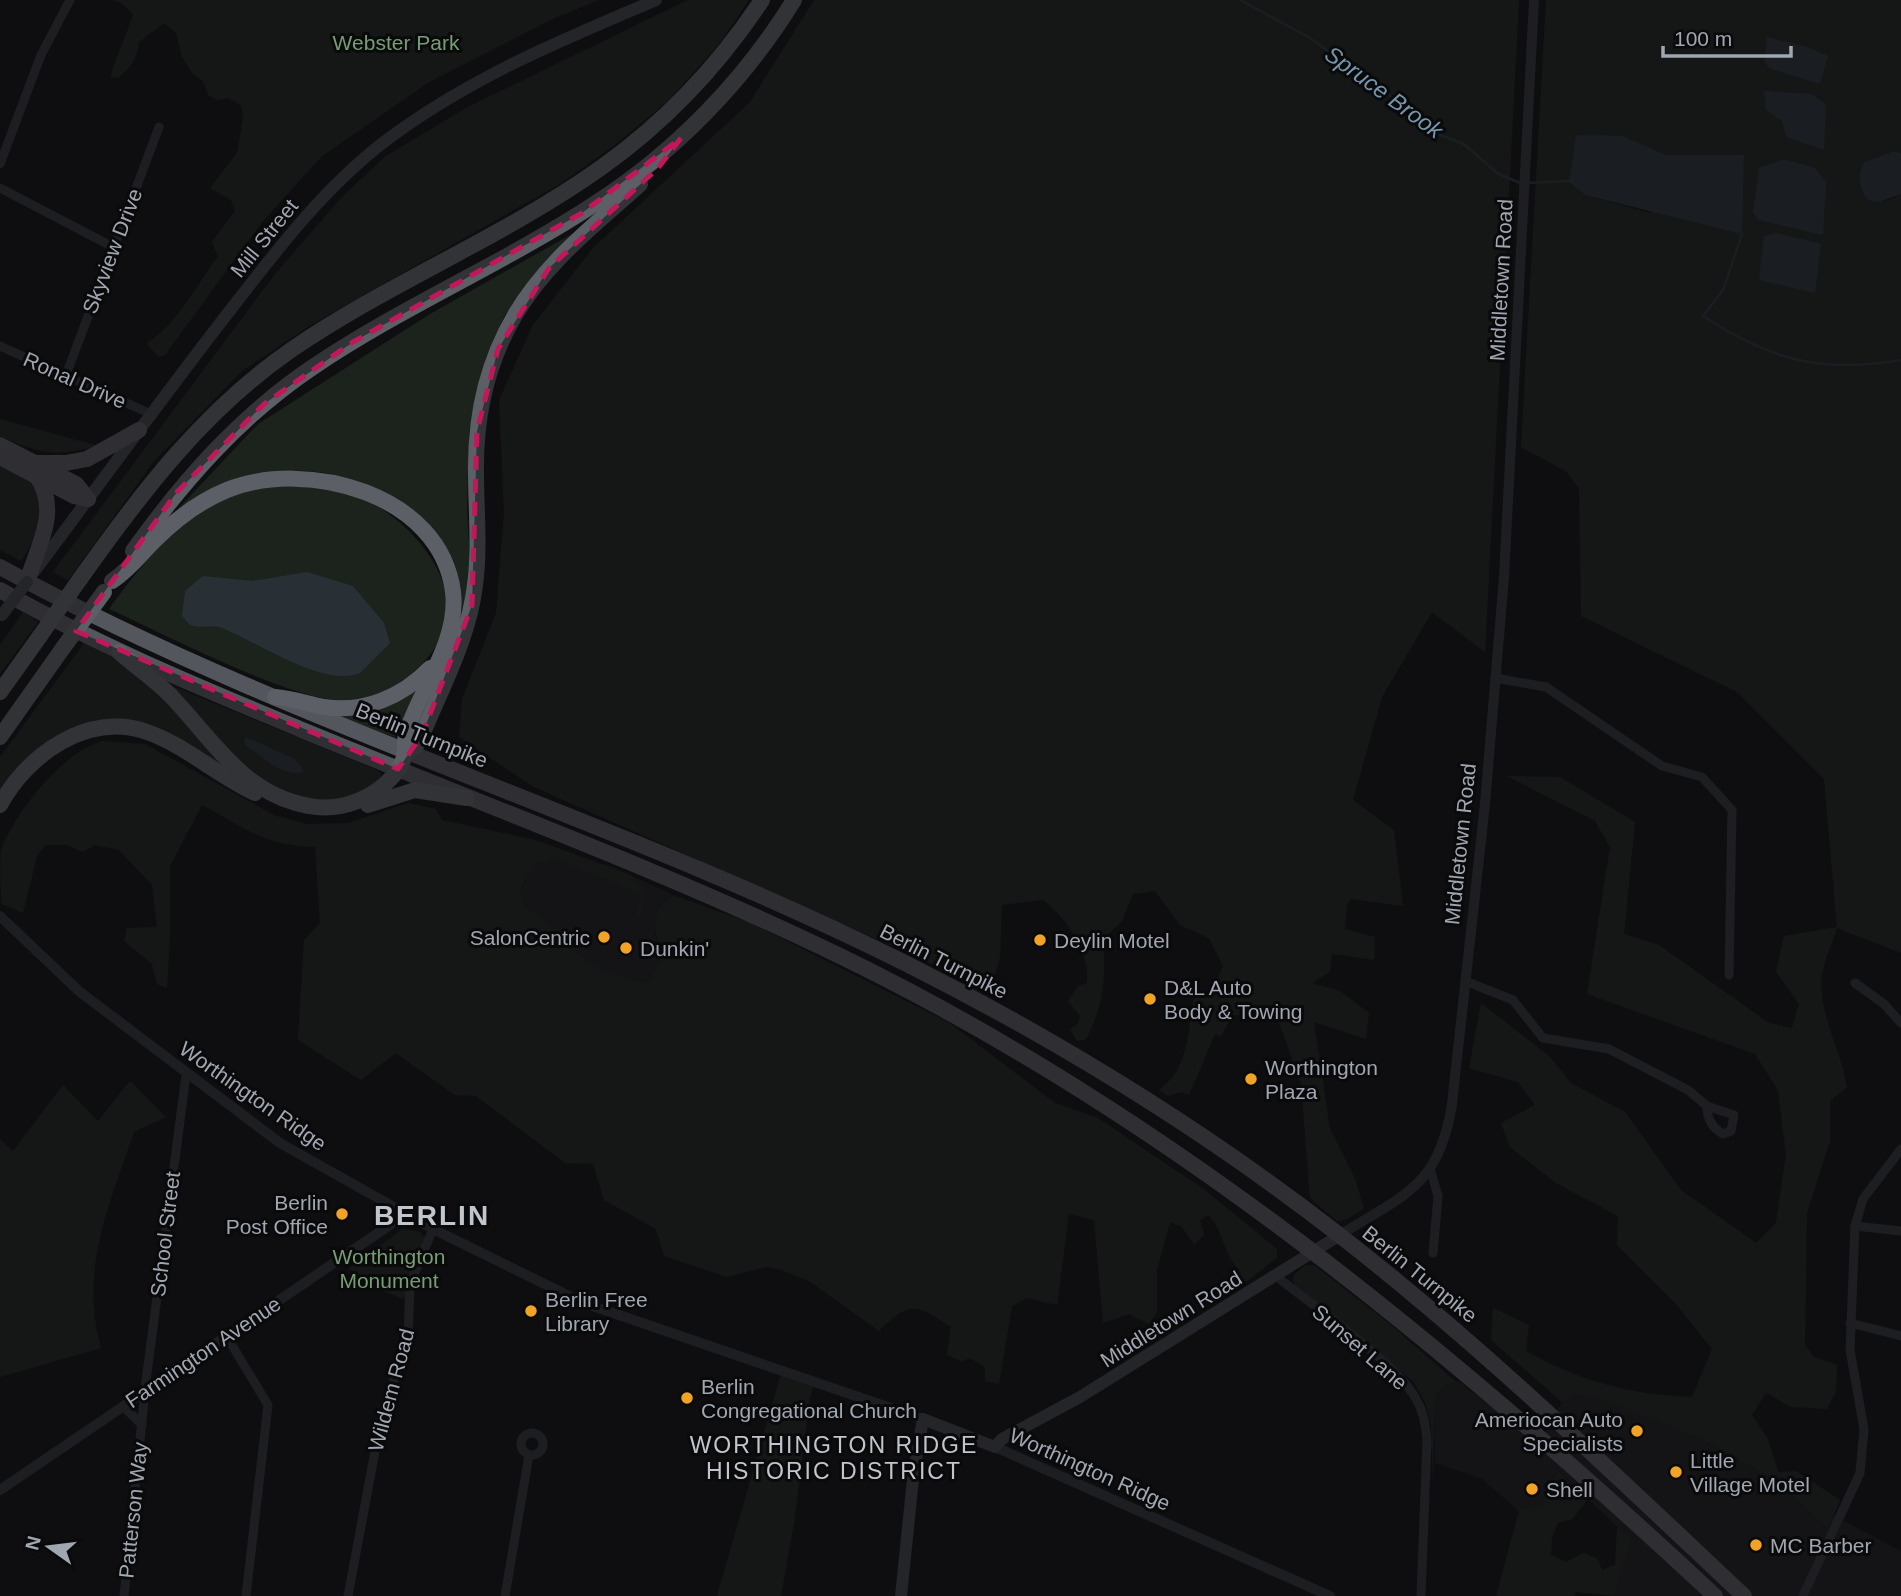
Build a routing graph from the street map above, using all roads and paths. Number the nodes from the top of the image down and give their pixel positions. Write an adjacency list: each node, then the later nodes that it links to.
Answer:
1 (69, 0): 8 (street)
2 (656, 0): 13 (main road, Mill Street)
3 (762, 0): 28 (highway, bridge)
4 (794, 0): 7 (highway)
5 (1534, 0): 27 (street, Middletown Road)
6 (159, 127): 10 (street, Skyview Drive)
7 (681, 138): 22 (highway); 31 (highway)
8 (0, 164)
9 (0, 188): 10 (street)
10 (113, 247): 12 (street, Skyview Drive)
11 (0, 346): 12 (street, Ronal Drive)
12 (66, 375): 13 (street, Ronal Drive)
13 (151, 414): 14 (main road, Mill Street)
14 (139, 430): 17 (highway); 18 (main road, Mill Street)
15 (0, 444): 17 (highway)
16 (0, 457): 17 (highway)
17 (37, 469): 18 (highway); 19 (highway)
18 (88, 499): 19 (main road, Mill Street)
19 (39, 557): 21 (highway)
20 (0, 567): 29 (highway, Berlin Turnpike)
21 (27, 582): 24 (main road, bridge)
22 (108, 586): 26 (highway); 30 (highway, bridge)
23 (0, 590): 25 (highway, Berlin Turnpike)
24 (1, 616)
25 (119, 652): 32 (highway, Berlin Turnpike); 34 (highway)
26 (438, 659): 29 (highway); 31 (highway)
27 (1494, 678): 38 (street); 39 (street, Middletown Road)
28 (0, 692)
29 (275, 697): 31 (highway, Berlin Turnpike)
30 (0, 737)
31 (407, 751): 32 (highway); 50 (highway, Berlin Turnpike)
32 (398, 769): 33 (highway, Berlin Turnpike); 35 (highway)
33 (467, 798): 35 (highway); 51 (highway, Berlin Turnpike)
34 (287, 800): 35 (highway); 36 (highway)
35 (352, 803)
36 (0, 805)
37 (0, 916): 42 (street, Worthington Ridge)
38 (1729, 975)
39 (1465, 981): 43 (street); 45 (street, Middletown Road)
40 (1855, 983): 41 (street)
41 (1901, 1023)
42 (186, 1075): 46 (street, Worthington Ridge); 57 (street, School Street)
43 (1707, 1106)
44 (1901, 1149): 47 (street)
45 (1431, 1172): 50 (street, Middletown Road); 52 (street)
46 (406, 1214): 48 (street, Worthington Ridge); 56 (street, Farmington Avenue)
47 (1855, 1226): 49 (street); 54 (street)
48 (433, 1229): 59 (street, Worthington Ridge); 66 (street, Wildem Road)
49 (1901, 1231)
50 (1340, 1235): 51 (main road, Middletown Road); 72 (highway, Berlin Turnpike)
51 (1314, 1251): 53 (main road, Middletown Road); 71 (highway, Berlin Turnpike)
52 (1433, 1253)
53 (1277, 1277): 61 (main road, Middletown Road); 70 (street, Sunset Lane)
54 (1850, 1323): 55 (street); 73 (street)
55 (1901, 1336)
56 (227, 1338): 57 (street, Farmington Avenue); 65 (street)
57 (146, 1392): 58 (street, Farmington Avenue); 60 (street, Patterson Way)
58 (123, 1406): 60 (street, Patterson Way); 63 (street, Farmington Avenue)
59 (923, 1419): 61 (main road, Worthington Ridge); 68 (main road)
60 (142, 1425): 64 (street, Patterson Way)
61 (995, 1447): 69 (street, Worthington Ridge)
62 (529, 1455): 67 (street)
63 (0, 1490)
64 (124, 1596)
65 (246, 1596)
66 (348, 1596)
67 (505, 1596)
68 (901, 1596)
69 (1330, 1596)
70 (1421, 1596)
71 (1715, 1596)
72 (1744, 1596)
73 (1803, 1596)

